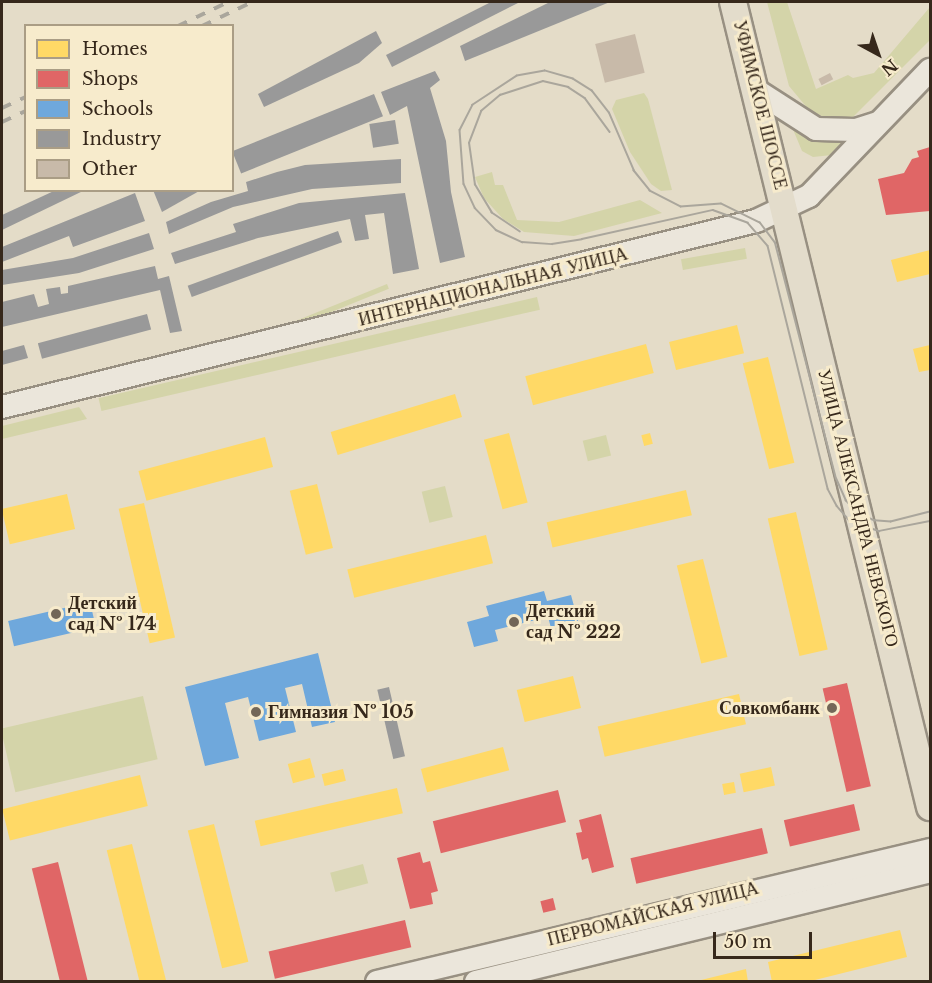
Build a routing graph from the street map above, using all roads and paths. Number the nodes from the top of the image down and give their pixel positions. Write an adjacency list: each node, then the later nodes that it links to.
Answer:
1 (733, 2): 3 (main road, УФИМСКОЕ ШОССЕ)
2 (930, 70): 4 (main road, ИНТЕРНАЦИОНАЛЬНАЯ УЛИЦА)
3 (754, 89): 4 (main road); 5 (main road, УФИМСКОЕ ШОССЕ)
4 (878, 123): 5 (main road, ИНТЕРНАЦИОНАЛЬНАЯ УЛИЦА)
5 (787, 209): 6 (main road, ИНТЕРНАЦИОНАЛЬНАЯ УЛИЦА); 7 (main road, УЛИЦА АЛЕКСАНДРА НЕВСКОГО)
6 (2, 407)
7 (930, 807)
8 (930, 850): 10 (main road, ПЕРВОМАЙСКАЯ УЛИЦА)
9 (930, 871): 11 (main road, ПЕРВОМАЙСКАЯ УЛИЦА)
10 (377, 981)
11 (476, 981)

